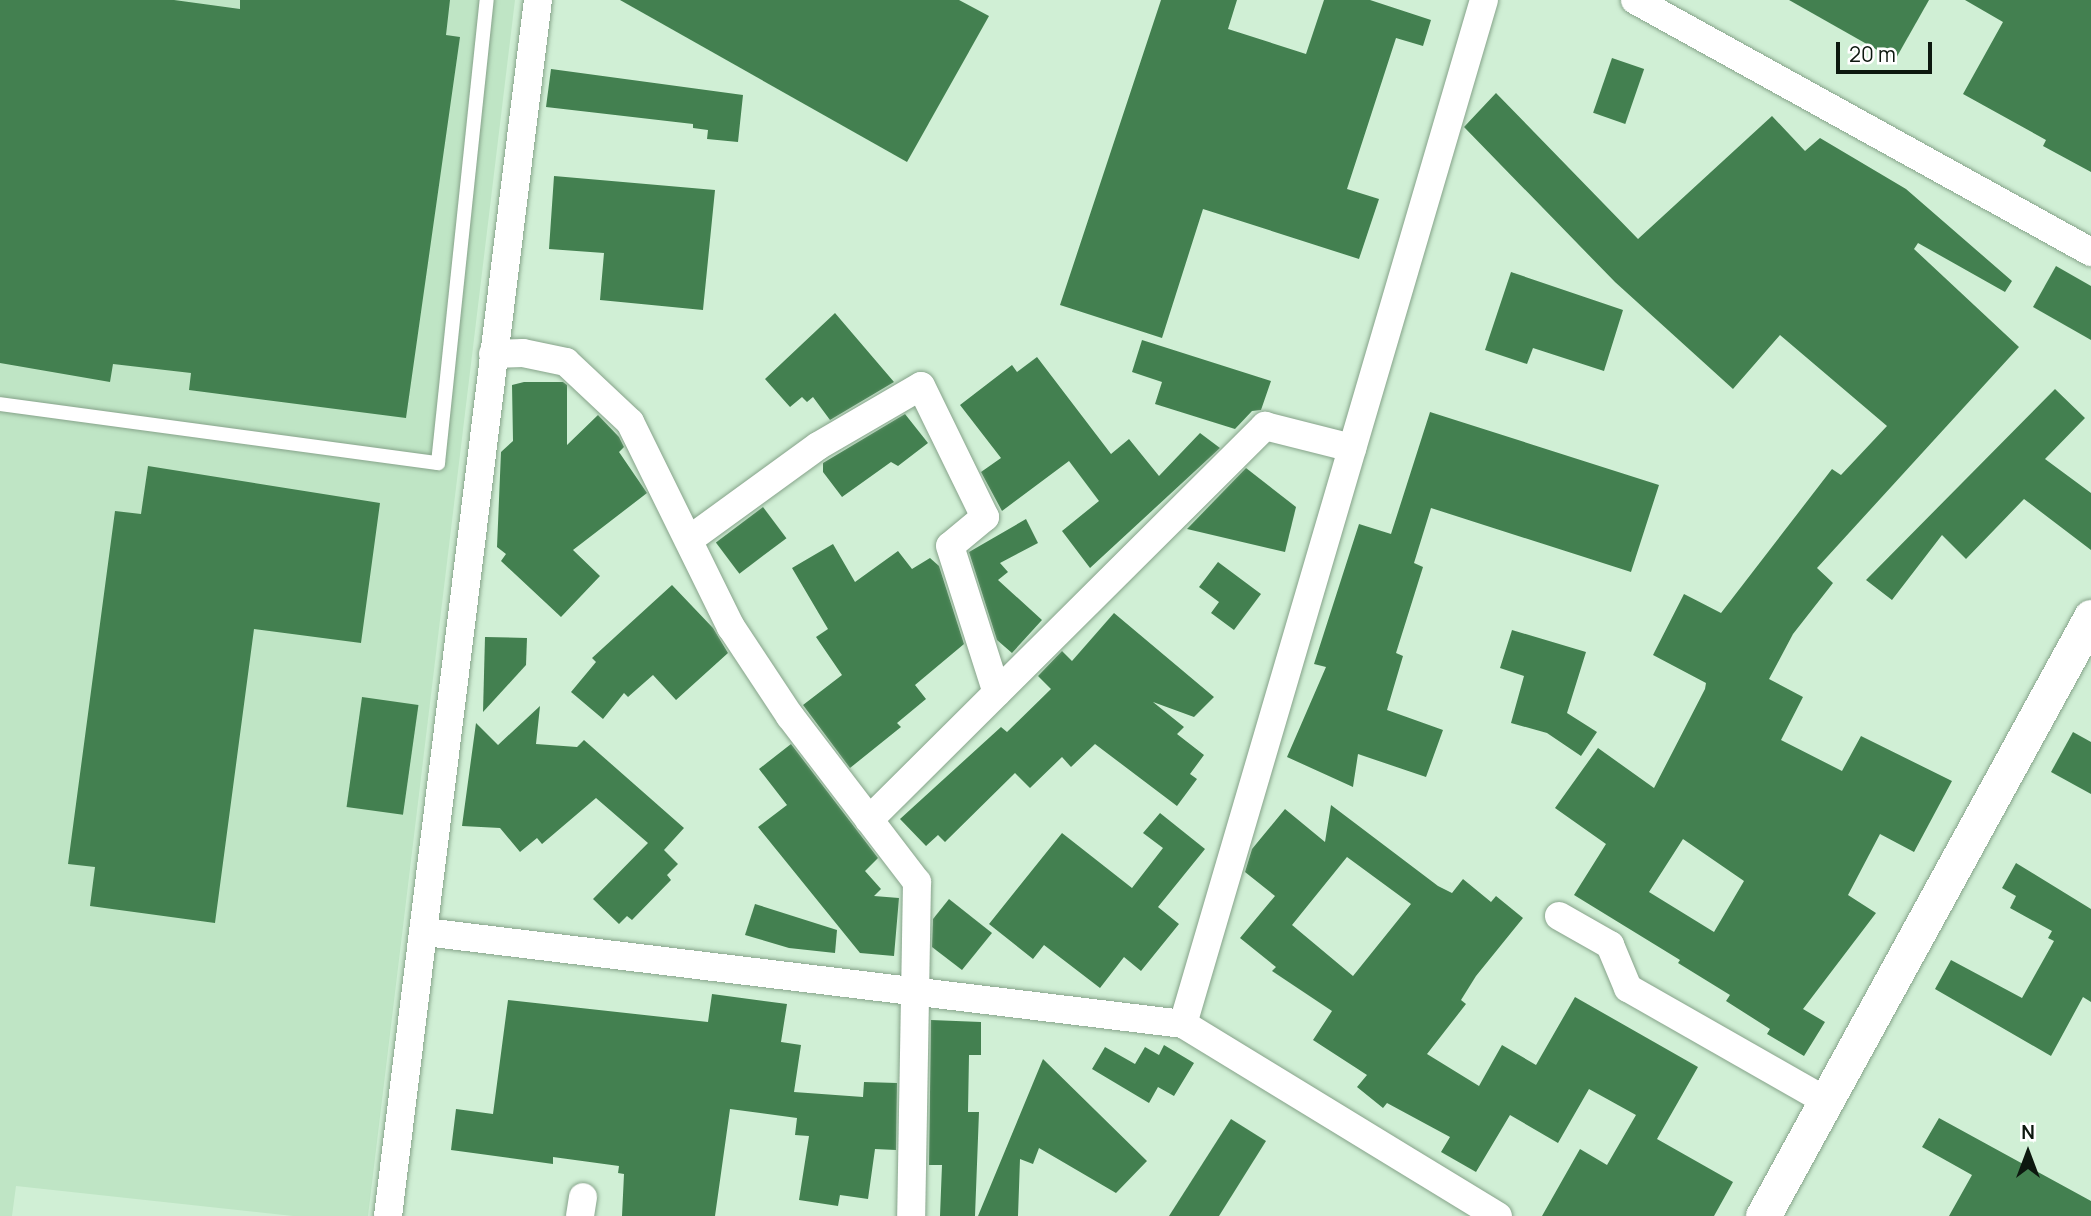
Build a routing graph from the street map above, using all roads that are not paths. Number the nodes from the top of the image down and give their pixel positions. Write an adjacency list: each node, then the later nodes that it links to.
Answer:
1 (487, 0): 7 (lane)
2 (538, 0): 6 (street)
3 (1484, 0): 8 (street)
4 (1635, 0): 5 (street)
5 (2091, 252)
6 (493, 354): 9 (street); 14 (street)
7 (0, 404)
8 (1353, 447): 11 (street); 16 (street)
9 (690, 539): 11 (street); 12 (street)
10 (2091, 617): 17 (street)
11 (996, 693): 12 (street)
12 (869, 820): 15 (street)
13 (1559, 916): 17 (street)
14 (425, 932): 15 (street); 18 (street)
15 (913, 990): 16 (street); 19 (street)
16 (1183, 1024): 20 (street)
17 (1826, 1101): 21 (street)
18 (388, 1216)
19 (911, 1216)
20 (1498, 1216)
21 (1763, 1216)

